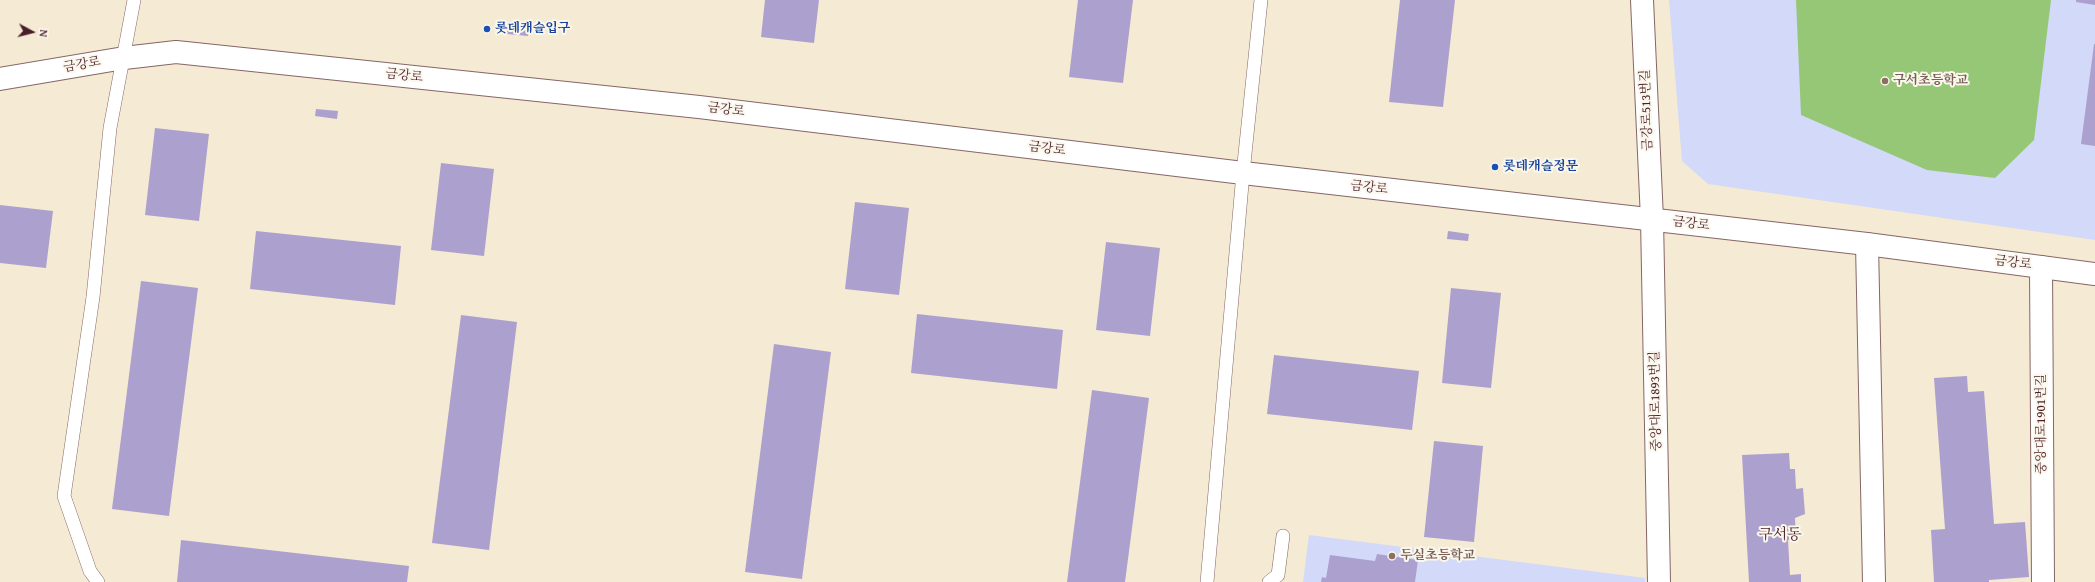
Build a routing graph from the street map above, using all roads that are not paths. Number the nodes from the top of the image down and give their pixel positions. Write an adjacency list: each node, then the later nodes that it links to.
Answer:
1 (134, 0): 4 (lane)
2 (1261, 0): 6 (lane)
3 (1642, 0): 7 (street, 금강로513번길)
4 (124, 58): 5 (street, 금강로); 6 (street, 금강로); 12 (lane)
5 (0, 79)
6 (1243, 174): 7 (street, 금강로); 13 (lane)
7 (1652, 219): 8 (street, 금강로); 15 (street, 중앙대로1893번길)
8 (1866, 244): 9 (street, 금강로); 16 (street)
9 (2041, 267): 10 (street, 금강로); 17 (street, 중앙대로1901번길)
10 (2095, 274)
11 (1283, 536): 14 (lane)
12 (98, 582)
13 (1207, 582)
14 (1269, 582)
15 (1659, 582)
16 (1874, 582)
17 (2043, 582)

